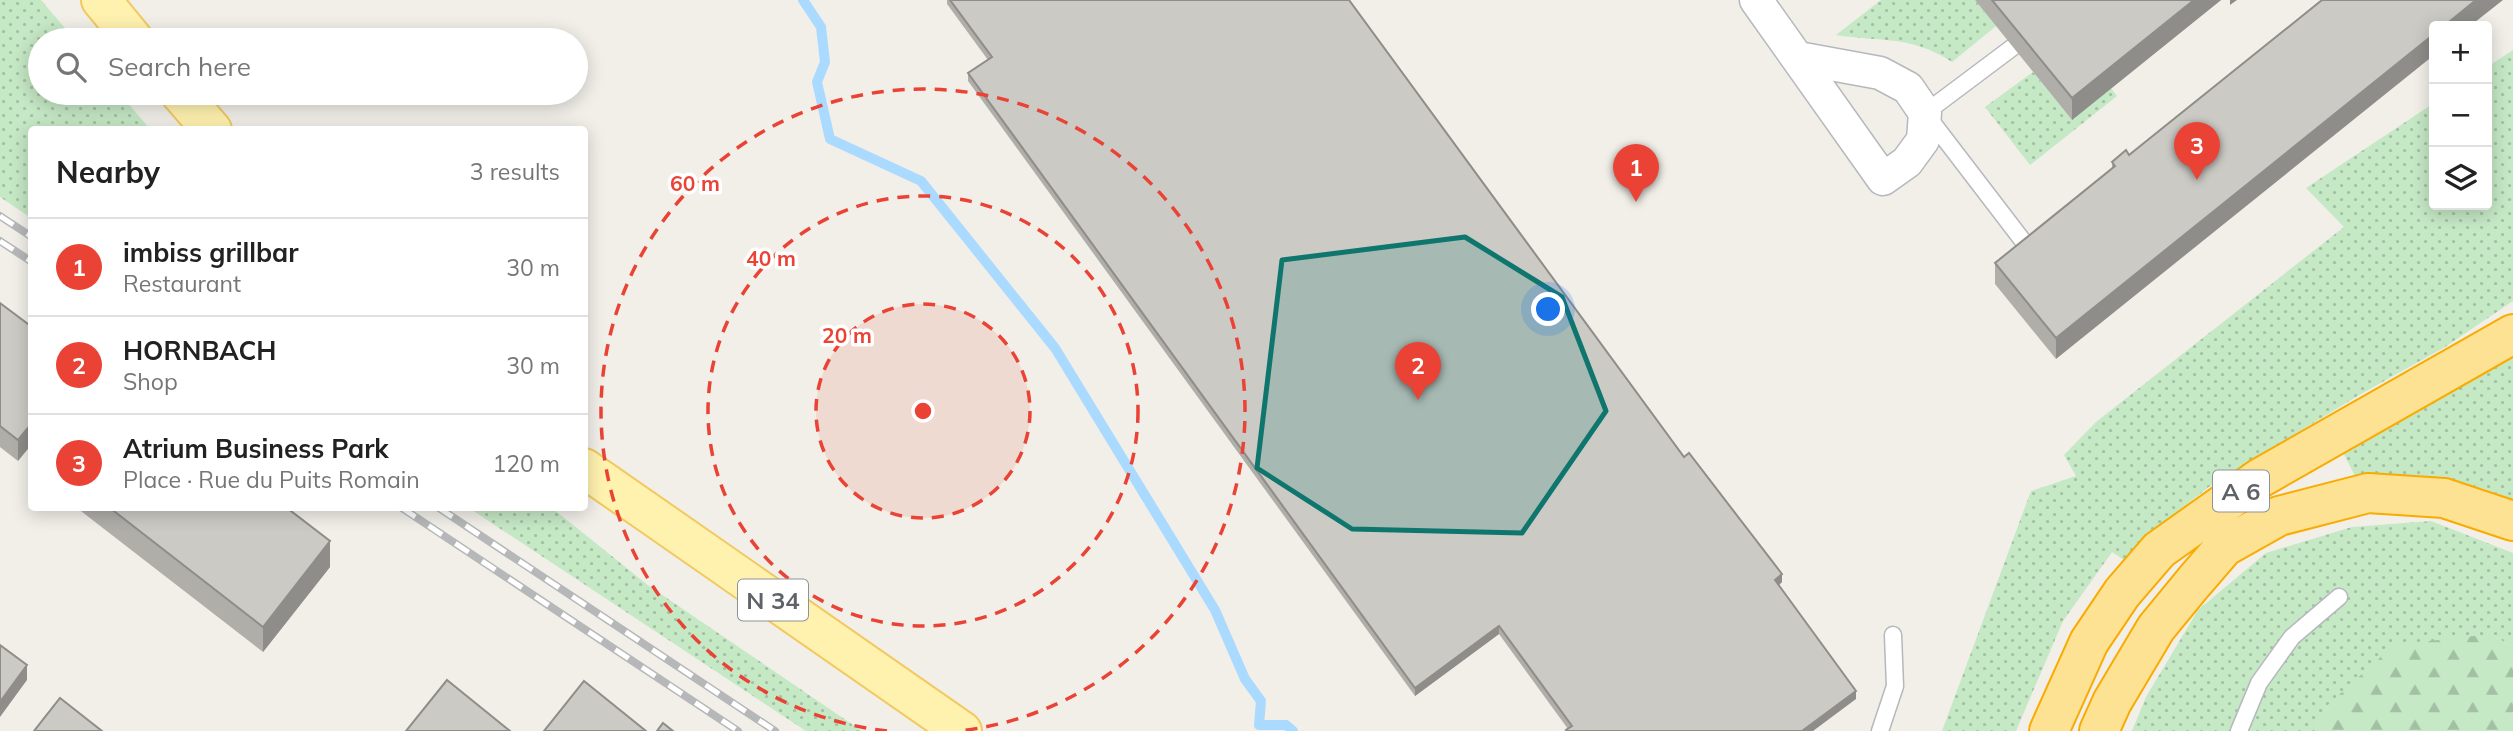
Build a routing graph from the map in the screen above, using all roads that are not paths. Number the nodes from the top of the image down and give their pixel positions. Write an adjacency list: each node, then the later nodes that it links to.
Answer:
1 (1756, 0): 3 (street)
2 (2013, 47): 5 (lane)
3 (1798, 58): 5 (street); 5 (street)
4 (190, 105): 6 (main road)
5 (1925, 113): 7 (lane)
6 (209, 126)
7 (2033, 254)
8 (2513, 334): 13 (highway, A 6)
9 (588, 471): 14 (main road, N 34)
10 (2513, 521): 18 (highway, A 6)
11 (2339, 597): 19 (lane)
12 (1893, 635): 15 (lane)
13 (2089, 642): 16 (highway, A 6); 17 (highway, A 6)
14 (962, 731)
15 (1880, 731)
16 (2049, 731)
17 (2068, 731)
18 (2099, 731)
19 (2239, 731)

